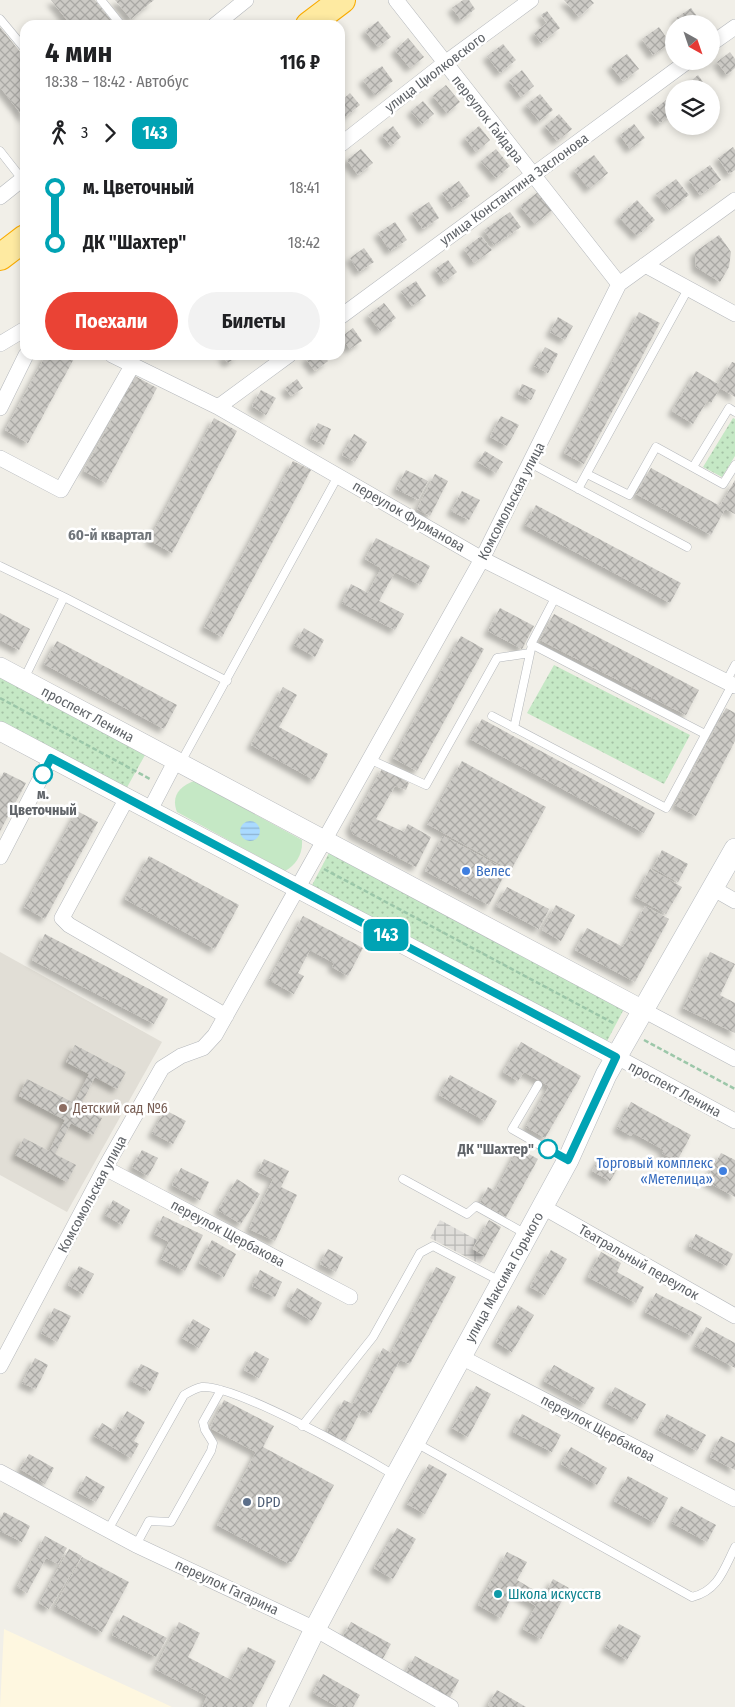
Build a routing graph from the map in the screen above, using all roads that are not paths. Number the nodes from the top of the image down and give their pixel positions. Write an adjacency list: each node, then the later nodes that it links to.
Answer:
1 (246, 0): 8 (street)
2 (342, 0): 9 (highway)
3 (396, 0): 13 (street, переулок Гайдара)
4 (531, 0): 13 (street, улица Циолковского)
5 (103, 1): 7 (lane)
6 (0, 19): 12 (lane)
7 (118, 20)
8 (221, 20)
9 (316, 20)
10 (735, 27): 11 (street)
11 (720, 38)
12 (20, 43)
13 (445, 63): 15 (street, улица Циолковского); 18 (street, переулок Гайдара)
14 (676, 70): 18 (street, улица Константина Заслонова)
15 (345, 141)
16 (0, 151): 17 (lane)
17 (20, 174)
18 (532, 175): 25 (street, переулок Гайдара); 28 (street, улица Константина Заслонова)
19 (20, 181): 20 (street)
20 (0, 197)
21 (735, 200): 24 (street, Комсомольская улица)
22 (20, 242): 23 (highway)
23 (0, 257)
24 (644, 265): 25 (street, Комсомольская улица); 26 (street)
25 (619, 284): 39 (street, Комсомольская улица)
26 (688, 289): 27 (street); 42 (lane)
27 (732, 310)
28 (345, 313)
29 (20, 332): 30 (street)
30 (0, 344)
31 (24, 360): 36 (street)
32 (121, 360): 34 (street, переулок Фурманова)
33 (282, 360): 35 (street)
34 (132, 366): 35 (street, переулок Фурманова); 38 (street)
35 (218, 407): 43 (street, переулок Фурманова)
36 (0, 408)
37 (735, 412): 41 (lane)
38 (0, 458)
39 (530, 463): 44 (lane); 46 (street, Комсомольская улица)
40 (735, 465): 41 (lane)
41 (694, 467): 42 (lane)
42 (587, 474): 44 (lane)
43 (338, 476): 46 (street, переулок Фурманова); 55 (lane)
44 (578, 489): 45 (lane)
45 (687, 547)
46 (482, 559): 48 (street, переулок Фурманова); 62 (street, Комсомольская улица)
47 (0, 566): 49 (lane)
48 (556, 596): 50 (lane); 56 (street, переулок Фурманова)
49 (64, 598): 54 (lane); 55 (lane)
50 (532, 644): 51 (lane); 60 (lane)
51 (530, 654): 58 (lane); 62 (lane)
52 (735, 665): 56 (lane)
53 (0, 667): 54 (street, проспект Ленина)
54 (24, 680): 63 (street, проспект Ленина)
55 (227, 681): 63 (lane)
56 (731, 684): 60 (lane)
57 (492, 716): 58 (lane)
58 (514, 728): 60 (lane)
59 (0, 731): 61 (street, проспект Ленина)
60 (705, 734)
61 (51, 758): 64 (street, проспект Ленина); 68 (street)
62 (370, 759): 66 (street, Комсомольская улица)
63 (178, 761): 65 (street); 66 (street, проспект Ленина)
64 (127, 798): 65 (street, проспект Ленина); 73 (street)
65 (150, 810): 69 (street, проспект Ленина)
66 (324, 839): 69 (street); 72 (street, проспект Ленина)
67 (735, 849): 70 (main road, улица Максима Горького)
68 (0, 857)
69 (297, 888): 73 (street, Комсомольская улица); 74 (street, проспект Ленина)
70 (714, 889): 71 (street); 72 (main road, улица Максима Горького)
71 (735, 901)
72 (643, 1010): 74 (main road, улица Максима Горького); 75 (street, проспект Ленина)
73 (226, 1016): 79 (street, Комсомольская улица)
74 (616, 1057): 77 (street, проспект Ленина); 78 (main road, улица Максима Горького)
75 (735, 1059)
76 (538, 1085): 78 (lane)
77 (735, 1121)
78 (568, 1160): 81 (main road, улица Максима Горького)
79 (105, 1168): 84 (street, переулок Щербакова); 87 (street, Комсомольская улица)
80 (403, 1179): 82 (lane)
81 (543, 1207): 82 (main road, улица Максима Горького); 85 (street, Театральный переулок)
82 (527, 1235): 83 (main road, улица Максима Горького)
83 (501, 1282): 86 (main road, улица Максима Горького); 89 (lane)
84 (350, 1297)
85 (735, 1316)
86 (461, 1357): 90 (main road, улица Максима Горького); 93 (street, переулок Щербакова)
87 (0, 1366)
88 (221, 1390): 89 (lane); 94 (lane); 95 (lane)
89 (302, 1426): 92 (lane)
90 (415, 1443): 92 (main road, улица Максима Горького); 96 (lane)
91 (0, 1472): 94 (street, переулок Гагарина)
92 (396, 1476): 97 (main road, улица Максима Горького)
93 (735, 1499)
94 (108, 1530): 95 (street, переулок Гагарина)
95 (136, 1545): 97 (street, переулок Гагарина)
96 (735, 1548)
97 (315, 1629): 98 (main road, улица Максима Горького); 99 (street, переулок Гагарина)
98 (277, 1707)
99 (451, 1707)

